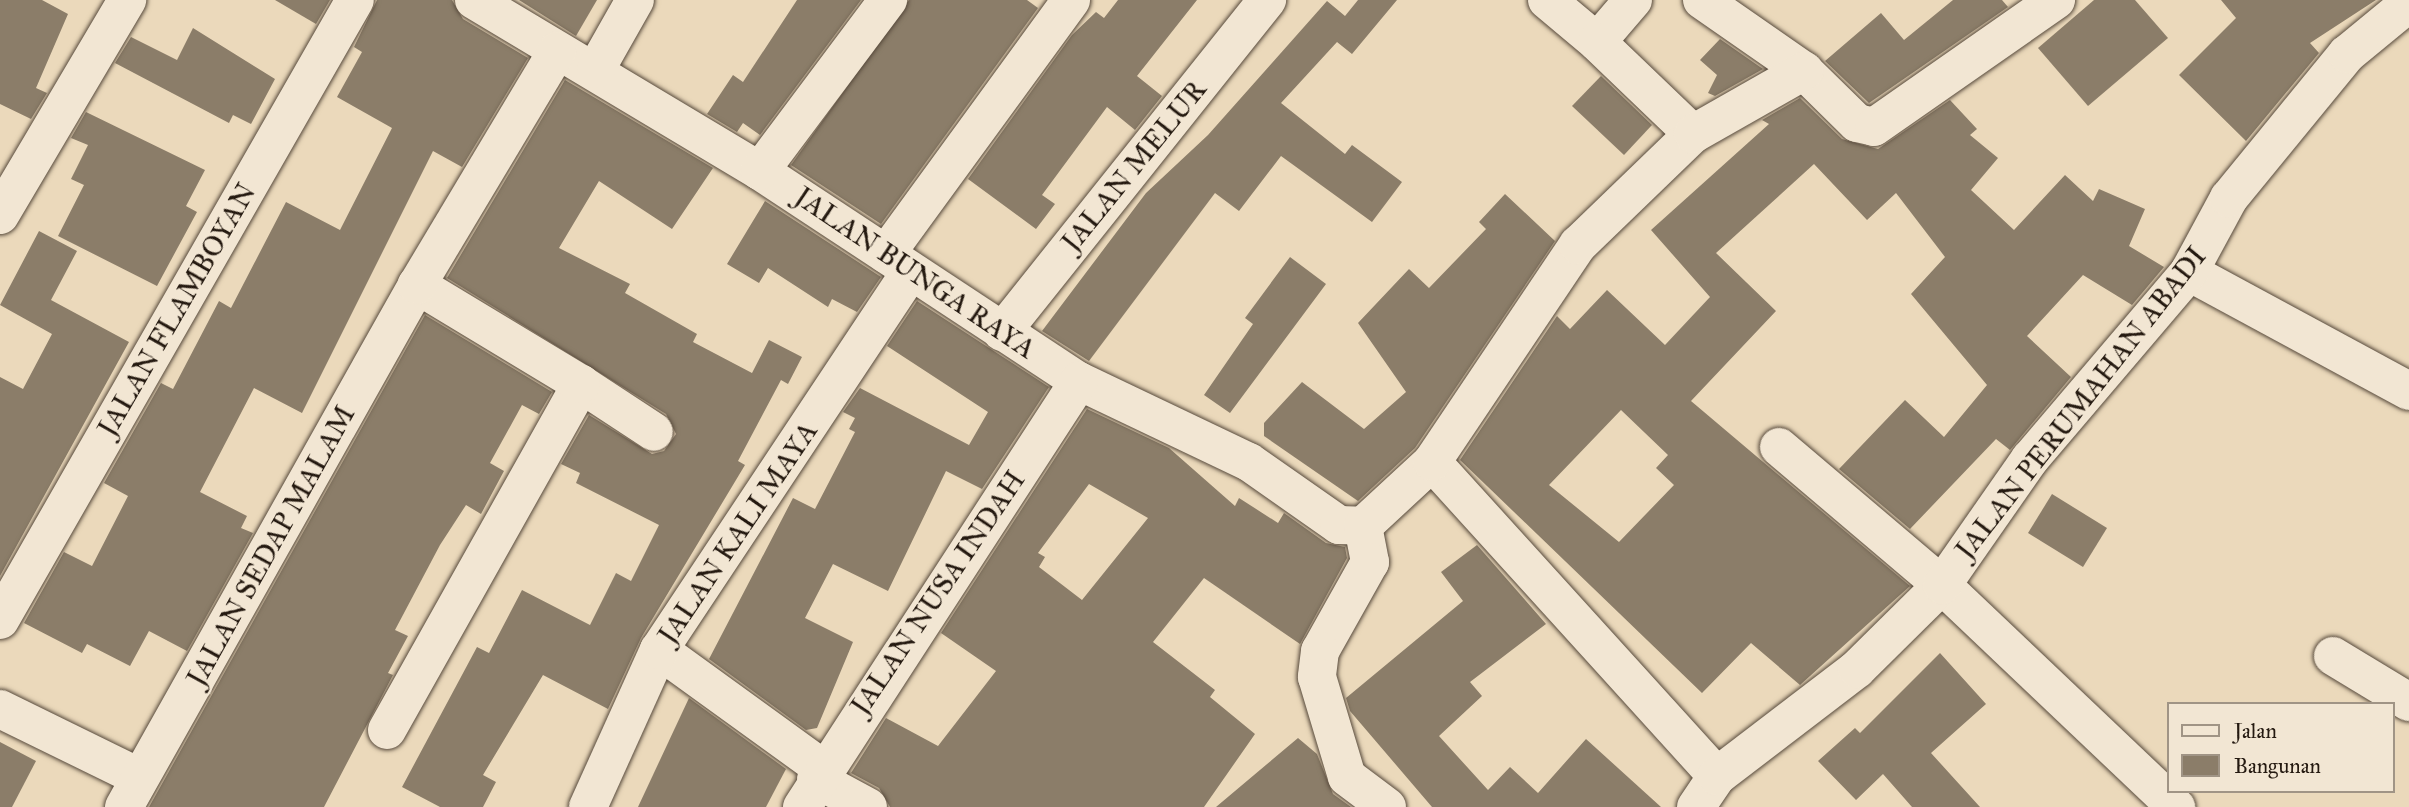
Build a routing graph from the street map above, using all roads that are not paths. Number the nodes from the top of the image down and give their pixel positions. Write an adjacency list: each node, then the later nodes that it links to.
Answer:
1 (127, 0): 19 (street)
2 (355, 0): 32 (street, JALAN FLAMBOYAN)
3 (474, 0): 14 (street, JALAN BUNGA RAYA)
4 (635, 0): 15 (street)
5 (888, 0): 18 (street)
6 (1072, 0): 20 (street, JALAN KALI MAYA)
7 (1267, 0): 23 (street, JALAN MELUR)
8 (1547, 0): 13 (street)
9 (1633, 0): 13 (street)
10 (1702, 0): 16 (street)
11 (2056, 0): 16 (street)
12 (2409, 3): 21 (street, JALAN PERUMAHAN ABADI)
13 (1597, 42): 17 (street)
14 (557, 51): 15 (street, JALAN BUNGA RAYA); 22 (street, JALAN SEDAP MALAM)
15 (596, 69): 18 (street, JALAN BUNGA RAYA)
16 (1804, 71): 17 (street)
17 (1693, 134): 29 (street)
18 (760, 171): 20 (street, JALAN BUNGA RAYA)
19 (0, 215)
20 (899, 263): 23 (street, JALAN BUNGA RAYA); 33 (street, JALAN KALI MAYA)
21 (2189, 272): 26 (street); 31 (street, JALAN PERUMAHAN ABADI)
22 (417, 285): 25 (street); 40 (street, JALAN SEDAP MALAM)
23 (1002, 332): 24 (street, JALAN BUNGA RAYA)
24 (1079, 381): 30 (street, JALAN BUNGA RAYA); 39 (street, JALAN NUSA INDAH)
25 (581, 384): 27 (street); 37 (street)
26 (2409, 391)
27 (654, 432)
28 (1779, 447): 31 (street)
29 (1432, 462): 30 (street); 38 (street)
30 (1363, 526): 43 (street)
31 (1942, 586): 38 (street, JALAN PERUMAHAN ABADI); 45 (street)
32 (0, 620)
33 (659, 650): 39 (street); 41 (street, JALAN KALI MAYA)
34 (2333, 656): 35 (street)
35 (2409, 702)
36 (0, 709): 40 (street)
37 (387, 730)
38 (1717, 776): 44 (street, JALAN PERUMAHAN ABADI)
39 (813, 785): 42 (street)
40 (132, 792)
41 (588, 807)
42 (869, 807)
43 (1387, 807)
44 (1696, 807)
45 (2174, 807)

